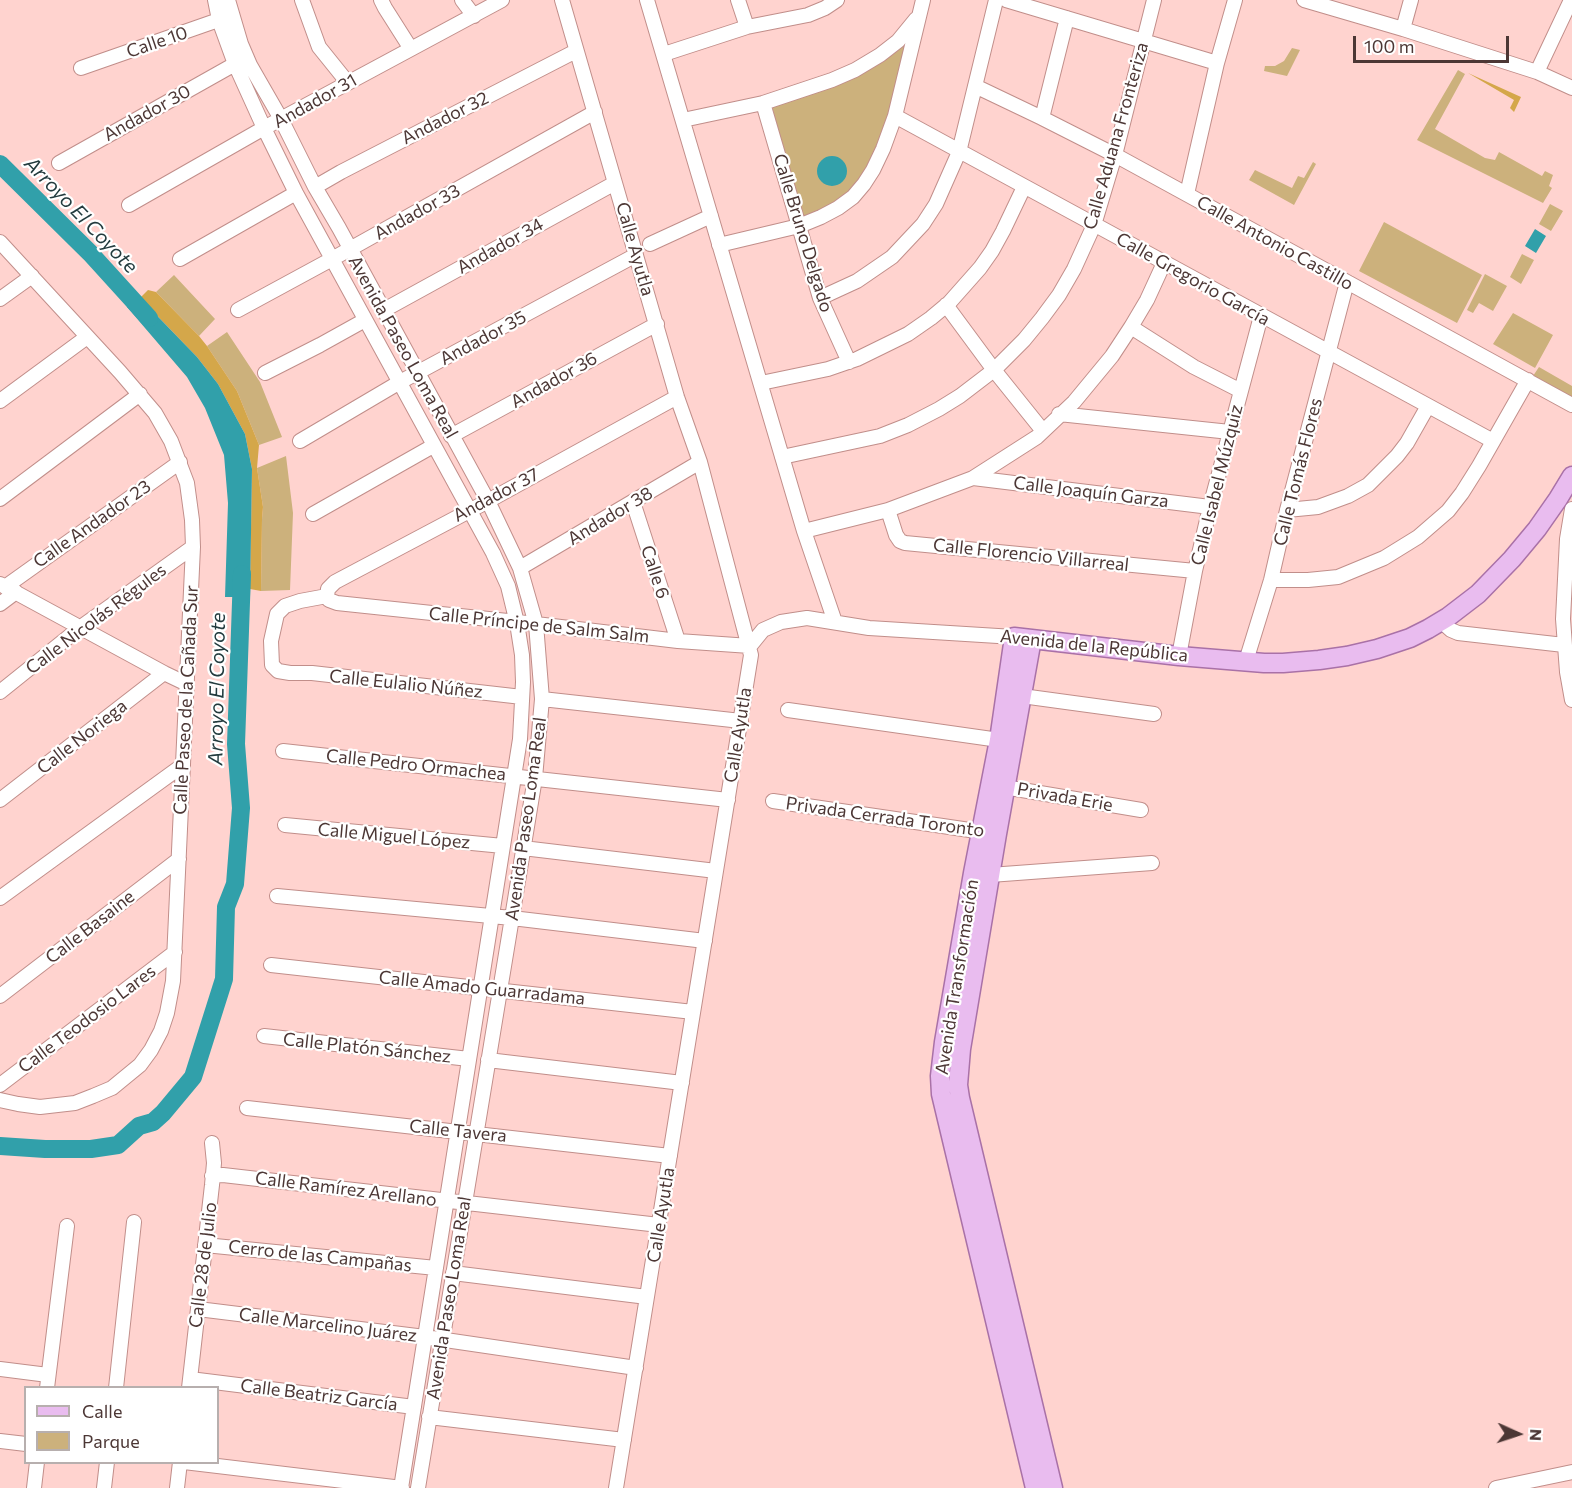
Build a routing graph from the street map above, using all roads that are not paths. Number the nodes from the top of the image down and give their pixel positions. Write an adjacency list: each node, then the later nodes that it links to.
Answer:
1 (214, 0): 21 (street, Avenida Paseo Loma Real)
2 (228, 0): 21 (street, Avenida Paseo Loma Real)
3 (302, 0): 33 (street)
4 (381, 0): 26 (street)
5 (462, 0): 20 (street)
6 (502, 0): 20 (street, Andador 31)
7 (562, 0): 27 (street, Calle Ayutla)
8 (647, 0): 28 (street)
9 (738, 0): 23 (street)
10 (837, 0): 23 (street)
11 (923, 0): 19 (street)
12 (996, 0): 34 (street)
13 (1006, 0): 22 (street)
14 (1154, 0): 25 (street, Calle Aduana Fronteriza)
15 (1234, 0): 29 (street)
16 (1304, 0): 24 (street)
17 (1411, 0): 24 (street)
18 (1569, 1): 32 (street)
19 (919, 15): 36 (street); 38 (street)
20 (474, 16): 26 (street, Andador 31)
21 (225, 17): 30 (street, Avenida Paseo Loma Real); 31 (street, Calle 10); 40 (street, Avenida Paseo Loma Real)
22 (1067, 18): 25 (street); 39 (street)
23 (747, 27): 28 (street)
24 (1403, 29): 32 (street)
25 (1143, 41): 29 (street); 44 (street, Calle Aduana Fronteriza)
26 (411, 49): 33 (street, Andador 31)
27 (576, 51): 37 (street, Calle Ayutla); 47 (street, Andador 32)
28 (664, 54): 41 (street)
29 (1217, 63): 50 (street)
30 (235, 64): 42 (street, Avenida Paseo Loma Real); 45 (street, Andador 30)
31 (81, 68)
32 (1537, 72): 35 (street)
33 (348, 83): 40 (street, Andador 31)
34 (975, 87): 39 (street, Calle Antonio Castillo); 43 (street)
35 (1572, 88)
36 (763, 103): 41 (street); 54 (street, Calle Bruno Delgado)
37 (595, 112): 46 (street, Calle Ayutla); 58 (street, Andador 33)
38 (895, 116): 43 (street, Calle Gregorio García); 54 (street)
39 (1042, 117): 44 (street, Calle Antonio Castillo)
40 (281, 119): 42 (street, Andador 31); 47 (street, Avenida Paseo Loma Real)
41 (683, 120): 52 (street)
42 (264, 128): 49 (street, Avenida Paseo Loma Real); 51 (street, Andador 31)
43 (959, 152): 48 (street, Calle Gregorio García); 65 (street)
44 (1115, 155): 50 (street, Calle Antonio Castillo); 53 (street, Calle Aduana Fronteriza)
45 (59, 163)
46 (615, 183): 59 (street, Calle Ayutla); 69 (street, Andador 34)
47 (315, 187): 58 (street, Avenida Paseo Loma Real)
48 (1024, 187): 53 (street, Calle Gregorio García); 67 (street)
49 (296, 193): 60 (street); 61 (street, Avenida Paseo Loma Real)
50 (1187, 194): 64 (street, Calle Antonio Castillo)
51 (129, 205)
52 (711, 216): 56 (street); 57 (street)
53 (1094, 225): 62 (street, Calle Gregorio García); 77 (street, Calle Aduana Fronteriza)
54 (799, 226): 57 (street); 65 (street, Calle Bruno Delgado)
55 (0, 242): 63 (street, Calle Paseo de la Cañada Sur)
56 (650, 244)
57 (719, 245): 82 (street)
58 (350, 249): 61 (street, Andador 33); 69 (street, Avenida Paseo Loma Real)
59 (636, 255): 72 (street, Calle Ayutla); 79 (street, Andador 35)
60 (180, 259)
61 (332, 259): 68 (street, Andador 33); 71 (street, Avenida Paseo Loma Real)
62 (1164, 263): 70 (street, Calle Gregorio García); 73 (street)
63 (32, 276): 66 (street); 74 (street, Calle Paseo de la Cañada Sur)
64 (1347, 282): 75 (street, Calle Tomás Flores); 80 (street, Calle Antonio Castillo)
65 (820, 298): 76 (street, Calle Bruno Delgado)
66 (0, 299)
67 (946, 305): 76 (street); 77 (street)
68 (238, 310)
69 (384, 310): 79 (street, Avenida Paseo Loma Real)
70 (1261, 316): 75 (street, Calle Gregorio García); 83 (street, Calle Isabel Múzquiz)
71 (365, 320): 78 (street); 81 (street, Avenida Paseo Loma Real)
72 (657, 324): 85 (street, Calle Ayutla); 92 (street, Andador 36)
73 (1131, 327): 83 (street); 89 (street)
74 (87, 336): 84 (street, Calle Paseo de la Cañada Sur); 86 (street)
75 (1328, 352): 88 (street, Calle Gregorio García); 108 (street, Calle Tomás Flores)
76 (849, 362): 82 (street)
77 (994, 370): 90 (street); 96 (street, Calle Aduana Fronteriza)
78 (265, 373)
79 (418, 373): 81 (street, Andador 35); 92 (street, Avenida Paseo Loma Real)
80 (1528, 380): 87 (street, Calle Antonio Castillo); 94 (street)
81 (400, 382): 93 (street, Andador 35); 95 (street, Avenida Paseo Loma Real)
82 (761, 383): 96 (street)
83 (1241, 391): 91 (street, Calle Isabel Múzquiz)
84 (140, 394): 97 (street, Calle Paseo de la Cañada Sur); 101 (street)
85 (676, 397): 98 (street, Calle Ayutla); 102 (street, Andador 37)
86 (0, 401)
87 (1572, 405)
88 (1428, 406): 94 (street, Calle Gregorio García); 108 (street)
89 (1059, 414): 90 (street); 91 (street)
90 (1043, 431): 99 (street)
91 (1230, 432): 104 (street, Calle Isabel Múzquiz)
92 (451, 436): 102 (street, Avenida Paseo Loma Real)
93 (300, 441)
94 (1493, 441): 114 (street)
95 (433, 446): 106 (street, Avenida Paseo Loma Real); 109 (street)
96 (782, 457): 110 (street)
97 (180, 462): 111 (street, Calle Paseo de la Cañada Sur); 115 (street, Calle Andador 23)
98 (700, 462): 103 (street, Andador 38); 126 (street, Calle Ayutla)
99 (973, 478): 104 (street, Calle Joaquín Garza); 107 (street)
100 (1571, 486): 118 (main road, Avenida de la República)
101 (0, 499)
102 (488, 501): 106 (street, Andador 37); 112 (street, Avenida Paseo Loma Real)
103 (633, 502): 112 (street, Andador 38); 124 (street, Calle 6)
104 (1210, 507): 113 (street, Calle Isabel Múzquiz)
105 (1572, 508): 125 (street)
106 (469, 510): 116 (street, Andador 37); 120 (street, Avenida Paseo Loma Real)
107 (888, 510): 110 (street); 113 (street, Calle Florencio Villarreal)
108 (1287, 510): 114 (street, Calle Tomás Flores)
109 (313, 514)
110 (804, 531): 119 (street)
111 (193, 547): 122 (street, Calle Nicolás Régules); 130 (street, Calle Paseo de la Cañada Sur)
112 (520, 568): 121 (street, Avenida Paseo Loma Real)
113 (1195, 571): 127 (street, Calle Isabel Múzquiz)
114 (1271, 580): 128 (street, Calle Tomás Flores)
115 (7, 588): 117 (street, Calle Andador 23); 122 (street)
116 (328, 598): 120 (street, Calle Príncipe de Salm Salm); 134 (street, Calle Eulalio Núñez)
117 (0, 604)
118 (1441, 621): 125 (street); 128 (main road, Avenida de la República)
119 (835, 622): 123 (street, Avenida de la República); 126 (street, Avenida de la República)
120 (517, 623): 121 (street, Calle Príncipe de Salm Salm); 134 (street, Avenida Paseo Loma Real)
121 (536, 624): 124 (street, Calle Príncipe de Salm Salm); 135 (street, Avenida Paseo Loma Real)
122 (81, 627): 129 (street); 131 (street, Calle Nicolás Régules)
123 (1023, 638): 127 (main road, Avenida de la República); 133 (main road, Avenida Transformación); 139 (main road, Avenida Transformación)
124 (678, 641): 126 (street, Calle Príncipe de Salm Salm)
125 (1564, 645): 132 (street)
126 (750, 646): 138 (street, Calle Ayutla)
127 (1179, 656): 128 (main road, Avenida de la República)
128 (1245, 661)
129 (164, 673): 130 (street); 145 (street, Calle Noriega)
130 (187, 684): 141 (street, Calle Paseo de la Cañada Sur)
131 (0, 692)
132 (1571, 695)
133 (1022, 696): 137 (street); 144 (main road, Avenida Transformación)
134 (522, 697): 142 (street, Avenida Paseo Loma Real)
135 (542, 699): 138 (street); 143 (street, Avenida Paseo Loma Real)
136 (788, 710): 139 (street)
137 (1154, 714)
138 (741, 721): 146 (street, Calle Ayutla)
139 (999, 740): 144 (main road, Avenida Transformación)
140 (283, 751): 142 (street, Calle Pedro Ormachea)
141 (183, 765): 153 (street, Calle Paseo de la Cañada Sur); 158 (street)
142 (514, 776): 143 (street, Calle Pedro Ormachea); 151 (street, Avenida Paseo Loma Real)
143 (535, 778): 146 (street, Calle Pedro Ormachea); 152 (street, Avenida Paseo Loma Real)
144 (998, 786): 148 (street, Privada Erie); 150 (main road, Avenida Transformación)
145 (0, 800)
146 (728, 800): 155 (street, Calle Ayutla)
147 (773, 801): 150 (street, Privada Cerrada Toronto)
148 (1141, 810)
149 (285, 825): 151 (street, Calle Miguel López)
150 (989, 832): 156 (main road, Avenida Transformación)
151 (503, 846): 159 (street, Avenida Paseo Loma Real)
152 (523, 848): 155 (street); 160 (street, Avenida Paseo Loma Real)
153 (179, 859): 162 (street, Calle Paseo de la Cañada Sur); 166 (street, Calle Basaine)
154 (1152, 864): 156 (street)
155 (716, 871): 161 (street, Calle Ayutla)
156 (982, 874): 201 (main road, Avenida Transformación)
157 (277, 896): 159 (street)
158 (0, 898)
159 (492, 916): 160 (street); 164 (street, Avenida Paseo Loma Real)
160 (512, 918): 161 (street); 165 (street, Avenida Paseo Loma Real)
161 (705, 941): 167 (street, Calle Ayutla)
162 (175, 952): 172 (street, Calle Teodosio Lares); 173 (street, Calle Paseo de la Cañada Sur)
163 (271, 965): 164 (street, Calle Amado Guarradama)
164 (481, 988): 165 (street, Calle Amado Guarradama); 169 (street, Avenida Paseo Loma Real)
165 (500, 990): 167 (street, Calle Amado Guarradama); 170 (street, Avenida Paseo Loma Real)
166 (0, 996)
167 (693, 1012): 171 (street, Calle Ayutla)
168 (264, 1036): 169 (street, Calle Platón Sánchez)
169 (469, 1059): 175 (street, Avenida Paseo Loma Real)
170 (488, 1060): 171 (street); 176 (street, Avenida Paseo Loma Real)
171 (682, 1083): 178 (street, Calle Ayutla)
172 (0, 1085)
173 (0, 1100)
174 (247, 1108): 175 (street, Calle Tavera)
175 (458, 1131): 176 (street, Calle Tavera); 180 (street, Avenida Paseo Loma Real)
176 (476, 1133): 178 (street, Calle Tavera); 181 (street, Avenida Paseo Loma Real)
177 (212, 1143): 179 (street, Calle 28 de Julio)
178 (670, 1156): 183 (street, Calle Ayutla)
179 (213, 1176): 180 (street, Calle Ramírez Arellano); 185 (street, Calle 28 de Julio)
180 (447, 1201): 181 (street, Calle Ramírez Arellano); 186 (street, Avenida Paseo Loma Real)
181 (465, 1203): 183 (street, Calle Ramírez Arellano); 187 (street, Avenida Paseo Loma Real)
182 (134, 1222): 196 (street)
183 (659, 1225): 188 (street, Calle Ayutla)
184 (67, 1226): 194 (street)
185 (205, 1245): 186 (street, Cerro de las Campañas); 189 (street, Calle 28 de Julio)
186 (436, 1268): 190 (street, Avenida Paseo Loma Real)
187 (453, 1273): 188 (street); 191 (street, Avenida Paseo Loma Real)
188 (647, 1297): 192 (street, Calle Ayutla)
189 (198, 1309): 190 (street, Calle Marcelino Juárez); 195 (street, Calle 28 de Julio)
190 (425, 1337): 191 (street, Calle Marcelino Juárez); 199 (street, Avenida Paseo Loma Real)
191 (442, 1340): 192 (street, Calle Marcelino Juárez); 200 (street, Avenida Paseo Loma Real)
192 (636, 1368): 202 (street, Calle Ayutla)
193 (0, 1370): 194 (street)
194 (47, 1381)
195 (189, 1383): 197 (street, Calle Beatriz García)
196 (116, 1386)
197 (217, 1386)
198 (219, 1386): 199 (street, Calle Beatriz García)
199 (414, 1407): 213 (street, Avenida Paseo Loma Real)
200 (429, 1417): 202 (street); 214 (street, Avenida Paseo Loma Real)
201 (1027, 1417): 216 (main road, Avenida Transformación); 217 (main road, Avenida Transformación)
202 (624, 1440): 215 (street, Calle Ayutla)
203 (0, 1441): 204 (street)
204 (24, 1444)
205 (37, 1464): 210 (street)
206 (107, 1464): 211 (street)
207 (182, 1464): 212 (street)
208 (199, 1464): 213 (street)
209 (1572, 1472): 218 (street)
210 (34, 1488)
211 (104, 1488)
212 (177, 1488)
213 (401, 1488)
214 (417, 1488)
215 (616, 1488)
216 (1035, 1488)
217 (1053, 1488)
218 (1496, 1488)

